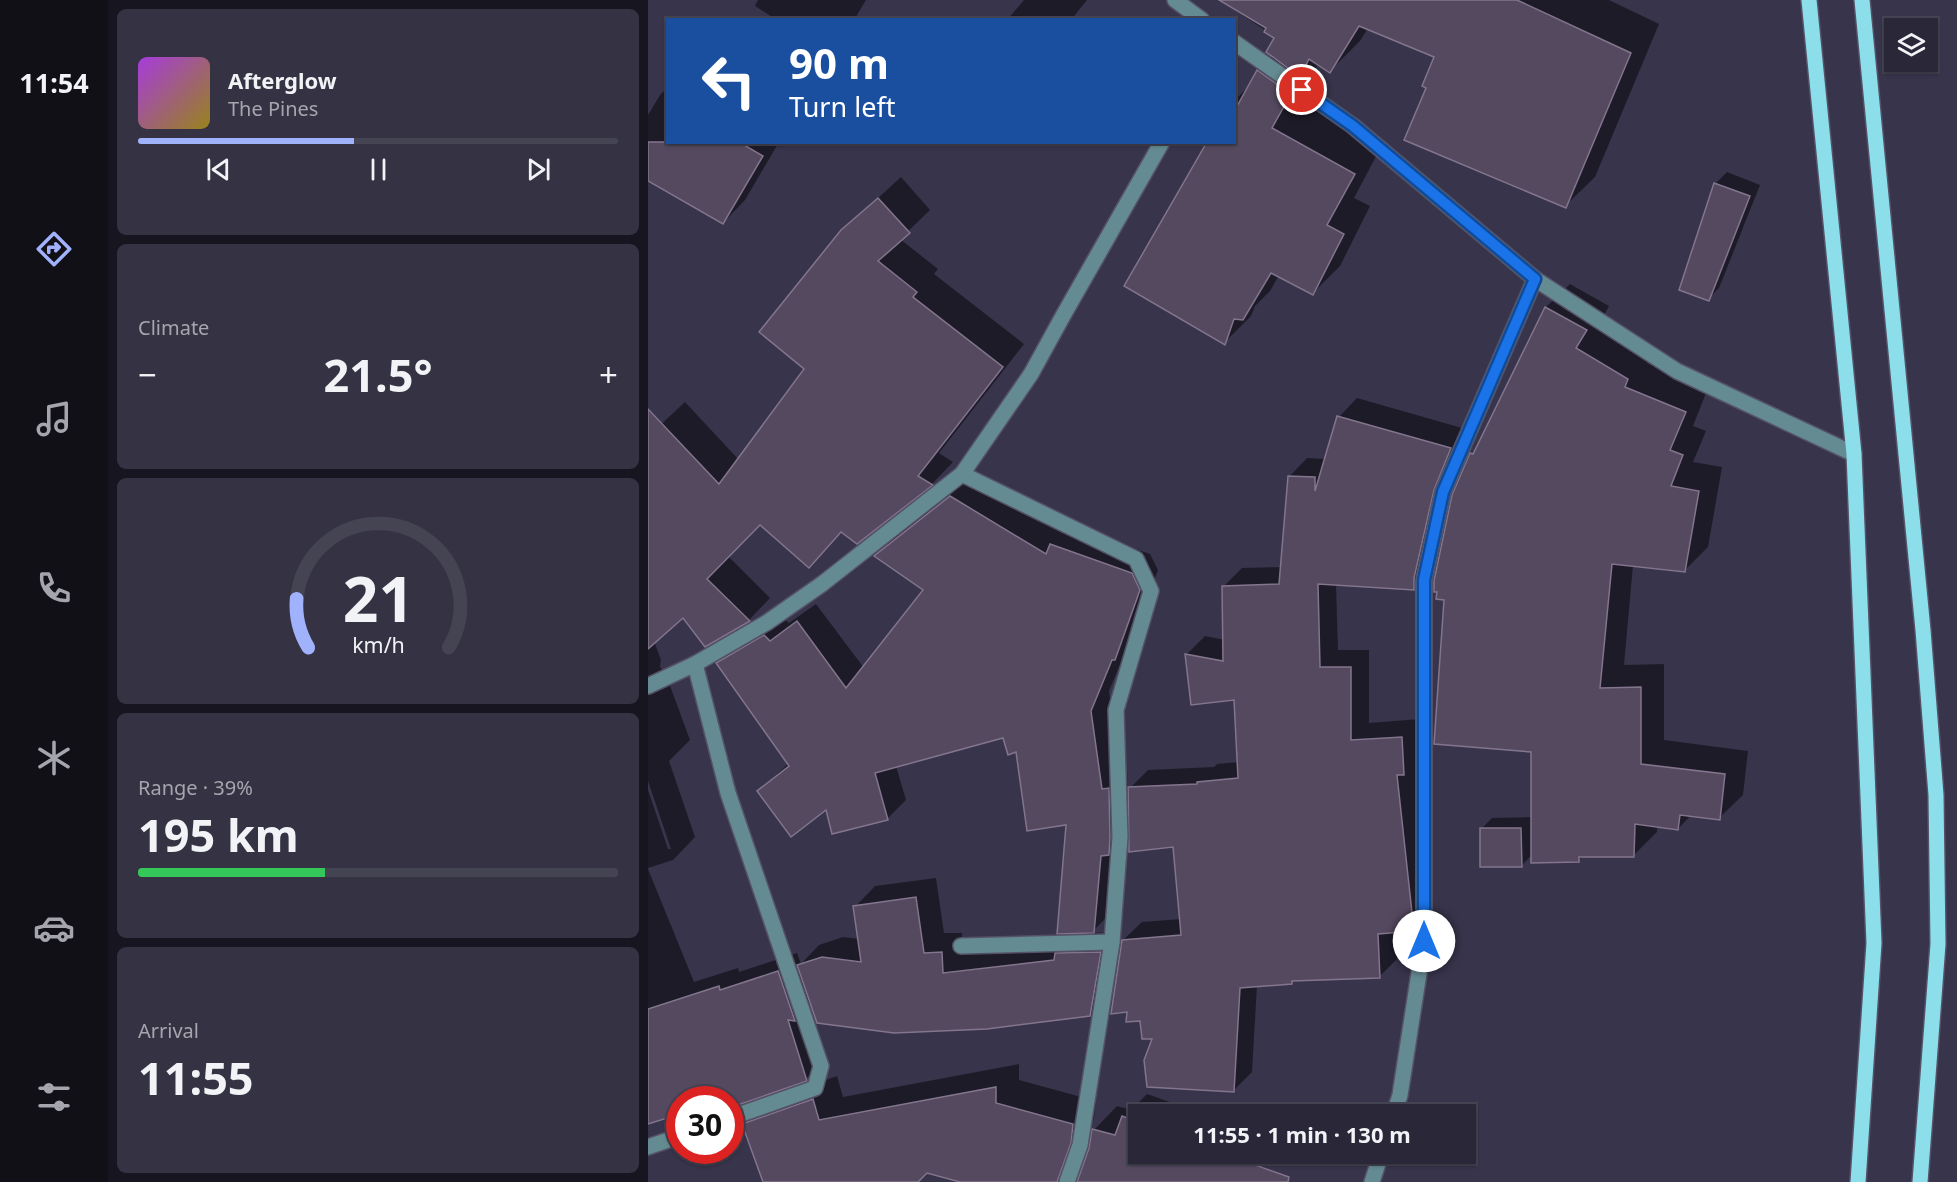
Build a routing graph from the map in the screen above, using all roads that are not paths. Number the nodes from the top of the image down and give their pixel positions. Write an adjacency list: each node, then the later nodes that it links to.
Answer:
1 (1175, 0): 4 (street)
2 (1809, 0): 8 (main road)
3 (1862, 0): 22 (main road)
4 (1199, 18)
5 (1236, 43): 7 (street)
6 (1161, 144): 9 (street)
7 (1535, 279): 8 (street); 14 (street)
8 (1854, 454): 21 (main road)
9 (962, 474): 10 (street); 12 (street)
10 (695, 664): 11 (street); 15 (street)
11 (648, 686)
12 (1113, 942): 13 (street); 19 (street)
13 (961, 946)
14 (1397, 1104)
15 (744, 1113)
16 (666, 1141): 17 (street)
17 (648, 1147)
18 (1378, 1164): 20 (street)
19 (1067, 1182)
20 (1372, 1182)
21 (1858, 1182)
22 (1920, 1182)

